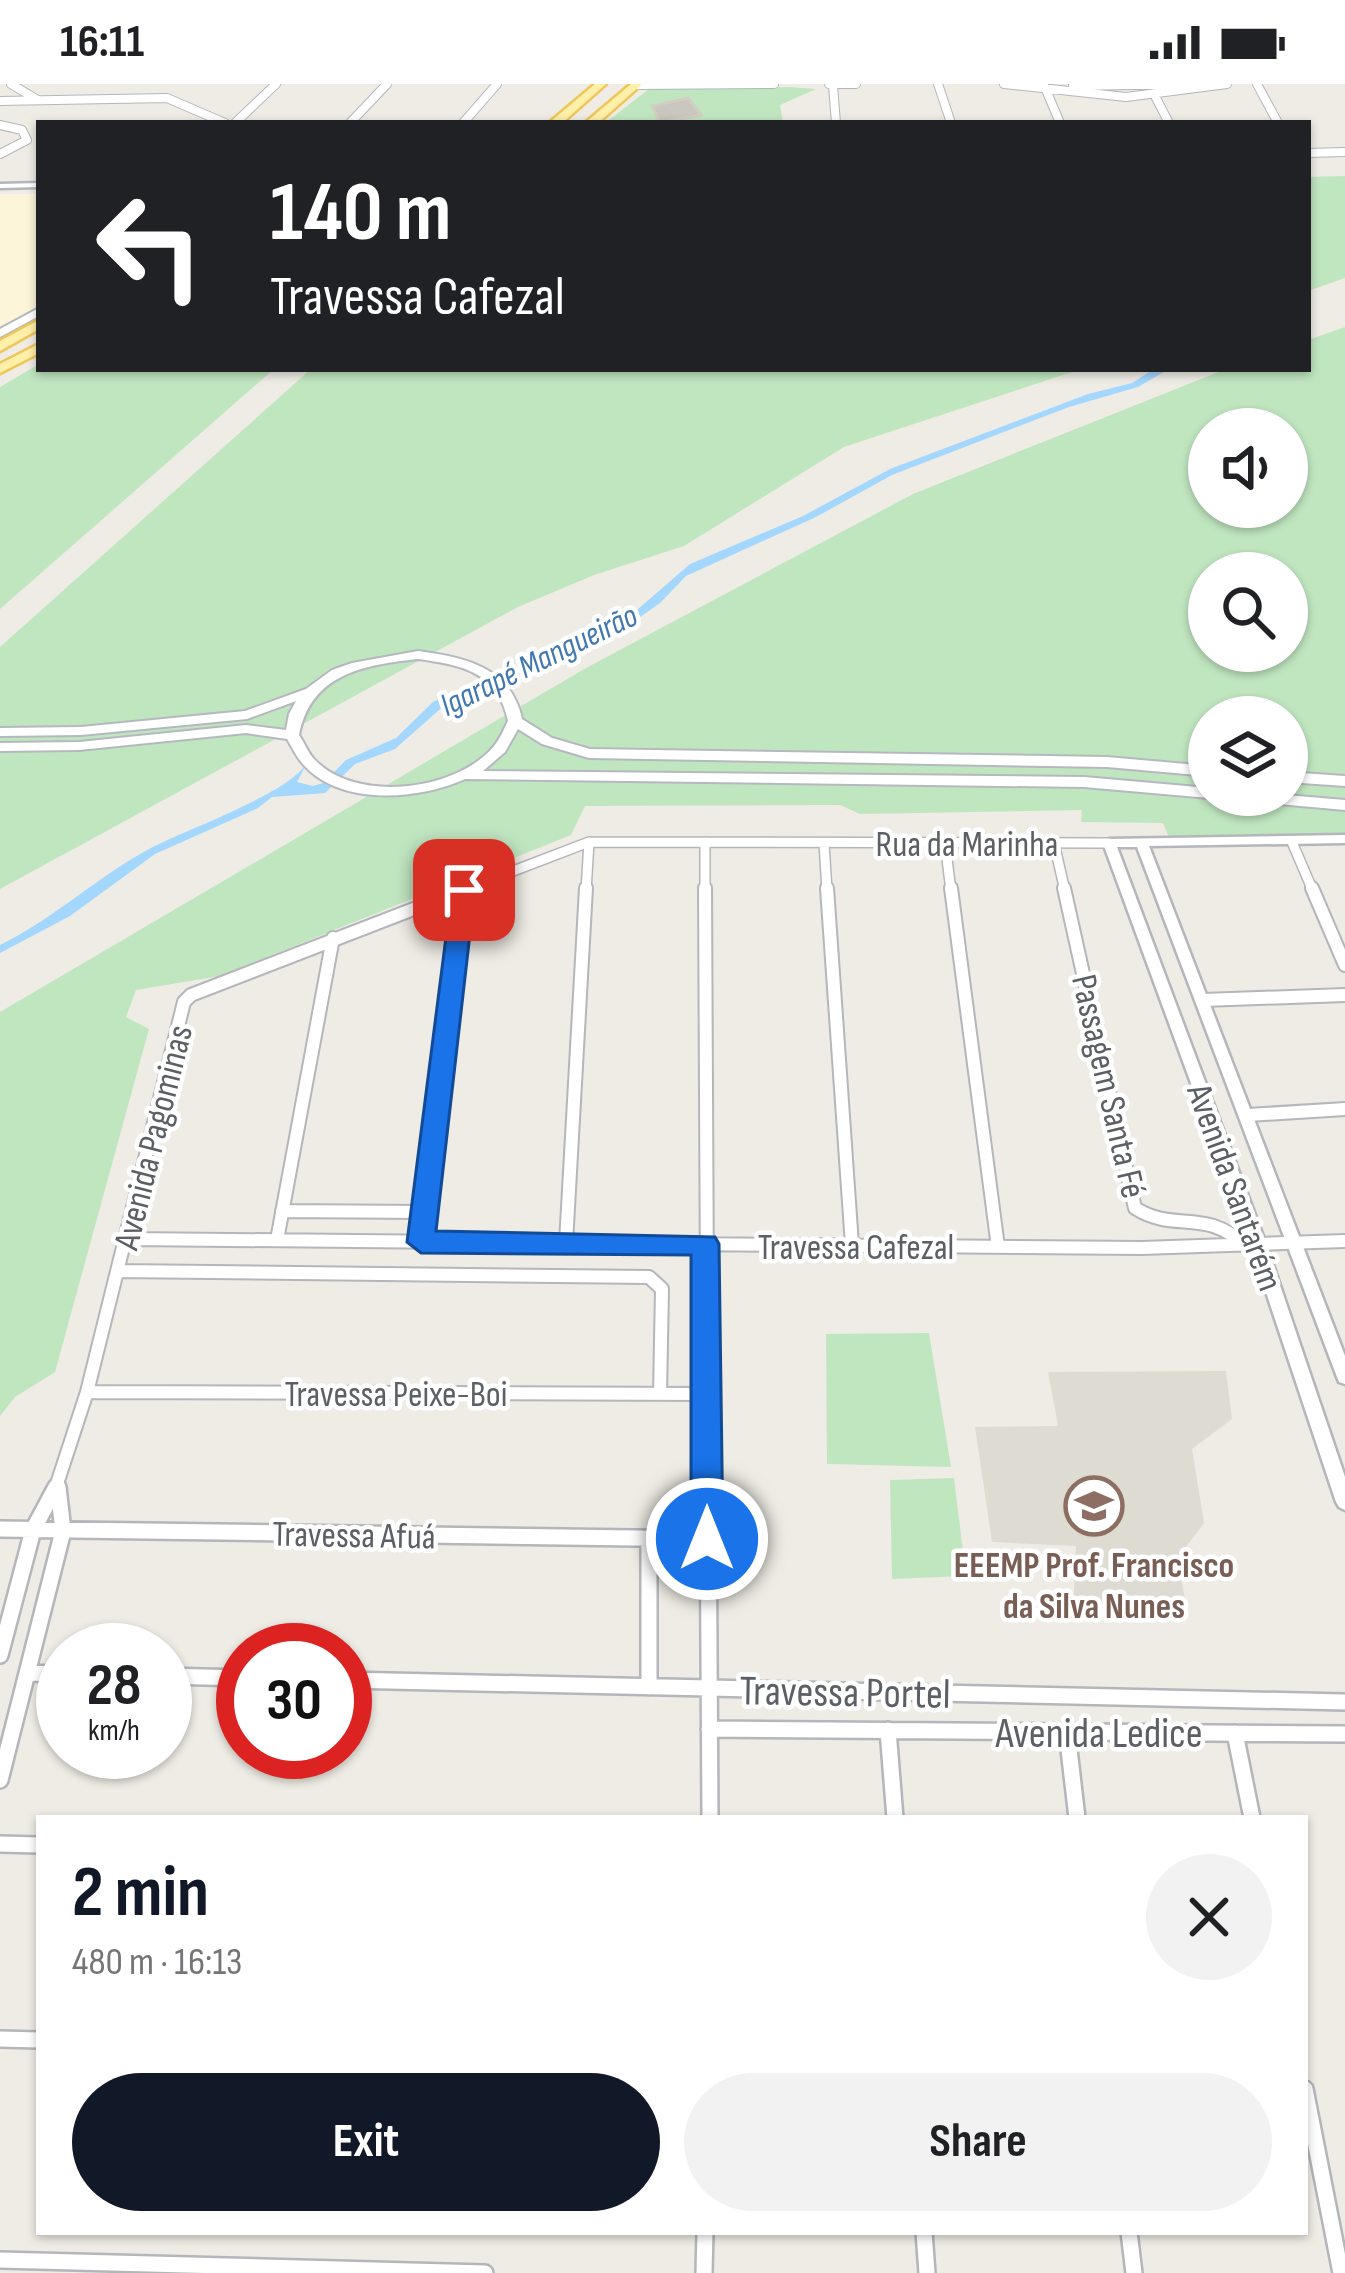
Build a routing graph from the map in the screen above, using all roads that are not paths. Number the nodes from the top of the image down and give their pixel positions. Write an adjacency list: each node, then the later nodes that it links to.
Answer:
1 (11, 84): 18 (street)
2 (177, 84): 21 (street)
3 (276, 84): 26 (street)
4 (387, 84): 27 (street)
5 (497, 84): 28 (street)
6 (601, 84): 29 (main road)
7 (637, 84): 8 (street); 30 (main road)
8 (675, 84): 9 (street)
9 (774, 84)
10 (856, 84): 16 (street)
11 (938, 84): 32 (street)
12 (1004, 84): 17 (street)
13 (1192, 84): 17 (street)
14 (1227, 84): 19 (street)
15 (1257, 84): 35 (street)
16 (831, 85): 31 (street)
17 (1044, 85): 19 (street); 33 (street)
18 (20, 90): 20 (street); 22 (street)
19 (1155, 96): 34 (street)
20 (0, 98): 22 (street)
21 (161, 98): 22 (street); 23 (street)
22 (38, 100)
23 (209, 116): 24 (street); 25 (street)
24 (204, 120)
25 (218, 120)
26 (238, 120)
27 (353, 120)
28 (466, 120)
29 (559, 120)
30 (592, 120)
31 (836, 120)
32 (950, 120)
33 (1059, 120)
34 (1167, 120)
35 (1277, 120)
36 (0, 125): 37 (street)
37 (24, 143): 38 (street); 41 (street)
38 (36, 143)
39 (1311, 152): 40 (street)
40 (1345, 152)
41 (0, 154)
42 (0, 190): 43 (street); 44 (street)
43 (36, 190)
44 (36, 191)
45 (36, 312): 47 (main road)
46 (36, 326): 48 (main road)
47 (0, 334)
48 (0, 346)
49 (36, 350): 50 (main road)
50 (0, 369)
51 (310, 691): 52 (main road); 53 (main road); 54 (main road)
52 (515, 721): 56 (main road); 57 (main road)
53 (0, 732)
54 (292, 735): 55 (main road); 57 (main road)
55 (0, 747)
56 (1188, 769)
57 (466, 775): 60 (main road, Rua da Marinha)
58 (1308, 779): 59 (main road)
59 (1345, 782)
60 (1188, 791)
61 (1308, 802): 62 (main road)
62 (1345, 805)
63 (1345, 839): 68 (street, Rua da Marinha)
64 (589, 842): 65 (street, Rua da Marinha); 74 (street, Avenida Pagominas); 89 (street)
65 (705, 842): 66 (street, Rua da Marinha); 90 (street)
66 (824, 842): 67 (street, Rua da Marinha); 92 (street)
67 (945, 842): 69 (street, Rua da Marinha); 93 (street)
68 (1292, 842): 71 (street, Rua da Marinha); 75 (street)
69 (1054, 843): 70 (street, Rua da Marinha); 94 (street, Passagem Santa Fé)
70 (1109, 843): 71 (street, Rua da Marinha); 72 (street, Avenida Santarém)
71 (1142, 844): 73 (street, Avenida Santarém)
72 (1121, 874): 73 (street); 94 (street, Avenida Santarém)
73 (1154, 874): 80 (street, Avenida Santarém)
74 (464, 890): 77 (street, Avenida Pagominas); 84 (street)
75 (1330, 932): 76 (street); 78 (street)
76 (1345, 932)
77 (333, 938): 83 (street); 85 (street, Avenida Pagominas)
78 (1345, 965)
79 (1345, 995): 80 (street)
80 (1203, 1000): 82 (street, Avenida Santarém)
81 (1345, 1109): 82 (street)
82 (1248, 1115): 91 (street, Avenida Santarém)
83 (282, 1211): 84 (street); 86 (street)
84 (424, 1212): 88 (street)
85 (128, 1239): 86 (street, Travessa Cafezal); 95 (street, Avenida Pagominas)
86 (277, 1240): 88 (street, Travessa Cafezal)
87 (1345, 1241): 91 (street, Travessa Cafezal)
88 (421, 1242): 89 (street, Travessa Cafezal)
89 (566, 1243): 90 (street, Travessa Cafezal)
90 (705, 1244): 92 (street, Travessa Cafezal); 99 (street)
91 (1296, 1244): 94 (street, Travessa Cafezal); 96 (street, Avenida Santarém)
92 (852, 1245): 93 (street, Travessa Cafezal)
93 (998, 1246): 94 (street, Travessa Cafezal)
94 (1253, 1247): 101 (street, Avenida Santarém)
95 (119, 1271): 97 (street, Avenida Pagominas); 98 (street)
96 (1345, 1377)
97 (87, 1392): 98 (street, Travessa Peixe-Boi); 100 (street, Avenida Pagominas)
98 (660, 1394): 99 (street, Travessa Peixe-Boi)
99 (706, 1394): 106 (street)
100 (58, 1484): 103 (street, Avenida Pagominas); 104 (street, Avenida Pagominas)
101 (1345, 1502)
102 (0, 1529): 103 (street, Travessa Afuá)
103 (33, 1530): 104 (street, Travessa Afuá); 107 (street, Avenida Pagominas)
104 (63, 1531): 105 (street, Travessa Afuá); 108 (street, Avenida Pagominas)
105 (649, 1538): 106 (street, Travessa Afuá); 111 (street)
106 (707, 1539): 112 (street)
107 (0, 1654)
108 (27, 1673): 109 (street); 119 (street, Avenida Pagominas)
109 (36, 1673)
110 (372, 1681): 111 (street, Travessa Portel)
111 (649, 1687): 112 (street, Travessa Portel)
112 (708, 1689): 113 (street, Travessa Portel); 114 (street)
113 (1345, 1702)
114 (709, 1729): 115 (street, Avenida Ledice); 120 (street)
115 (888, 1730): 116 (street, Avenida Ledice); 121 (street)
116 (1067, 1732): 117 (street, Avenida Ledice); 122 (street)
117 (1235, 1733): 118 (street, Avenida Ledice); 123 (street)
118 (1345, 1734)
119 (0, 1780)
120 (710, 1815)
121 (895, 1815)
122 (1078, 1815)
123 (1251, 1815)
124 (0, 1844): 125 (street)
125 (36, 1845)
126 (0, 2039): 127 (street)
127 (36, 2040)
128 (1308, 2104): 137 (street)
129 (705, 2235): 134 (street)
130 (924, 2235): 135 (street)
131 (1129, 2235): 136 (street)
132 (0, 2260): 133 (street)
133 (485, 2273)
134 (704, 2273)
135 (927, 2273)
136 (1134, 2273)
137 (1341, 2273)

